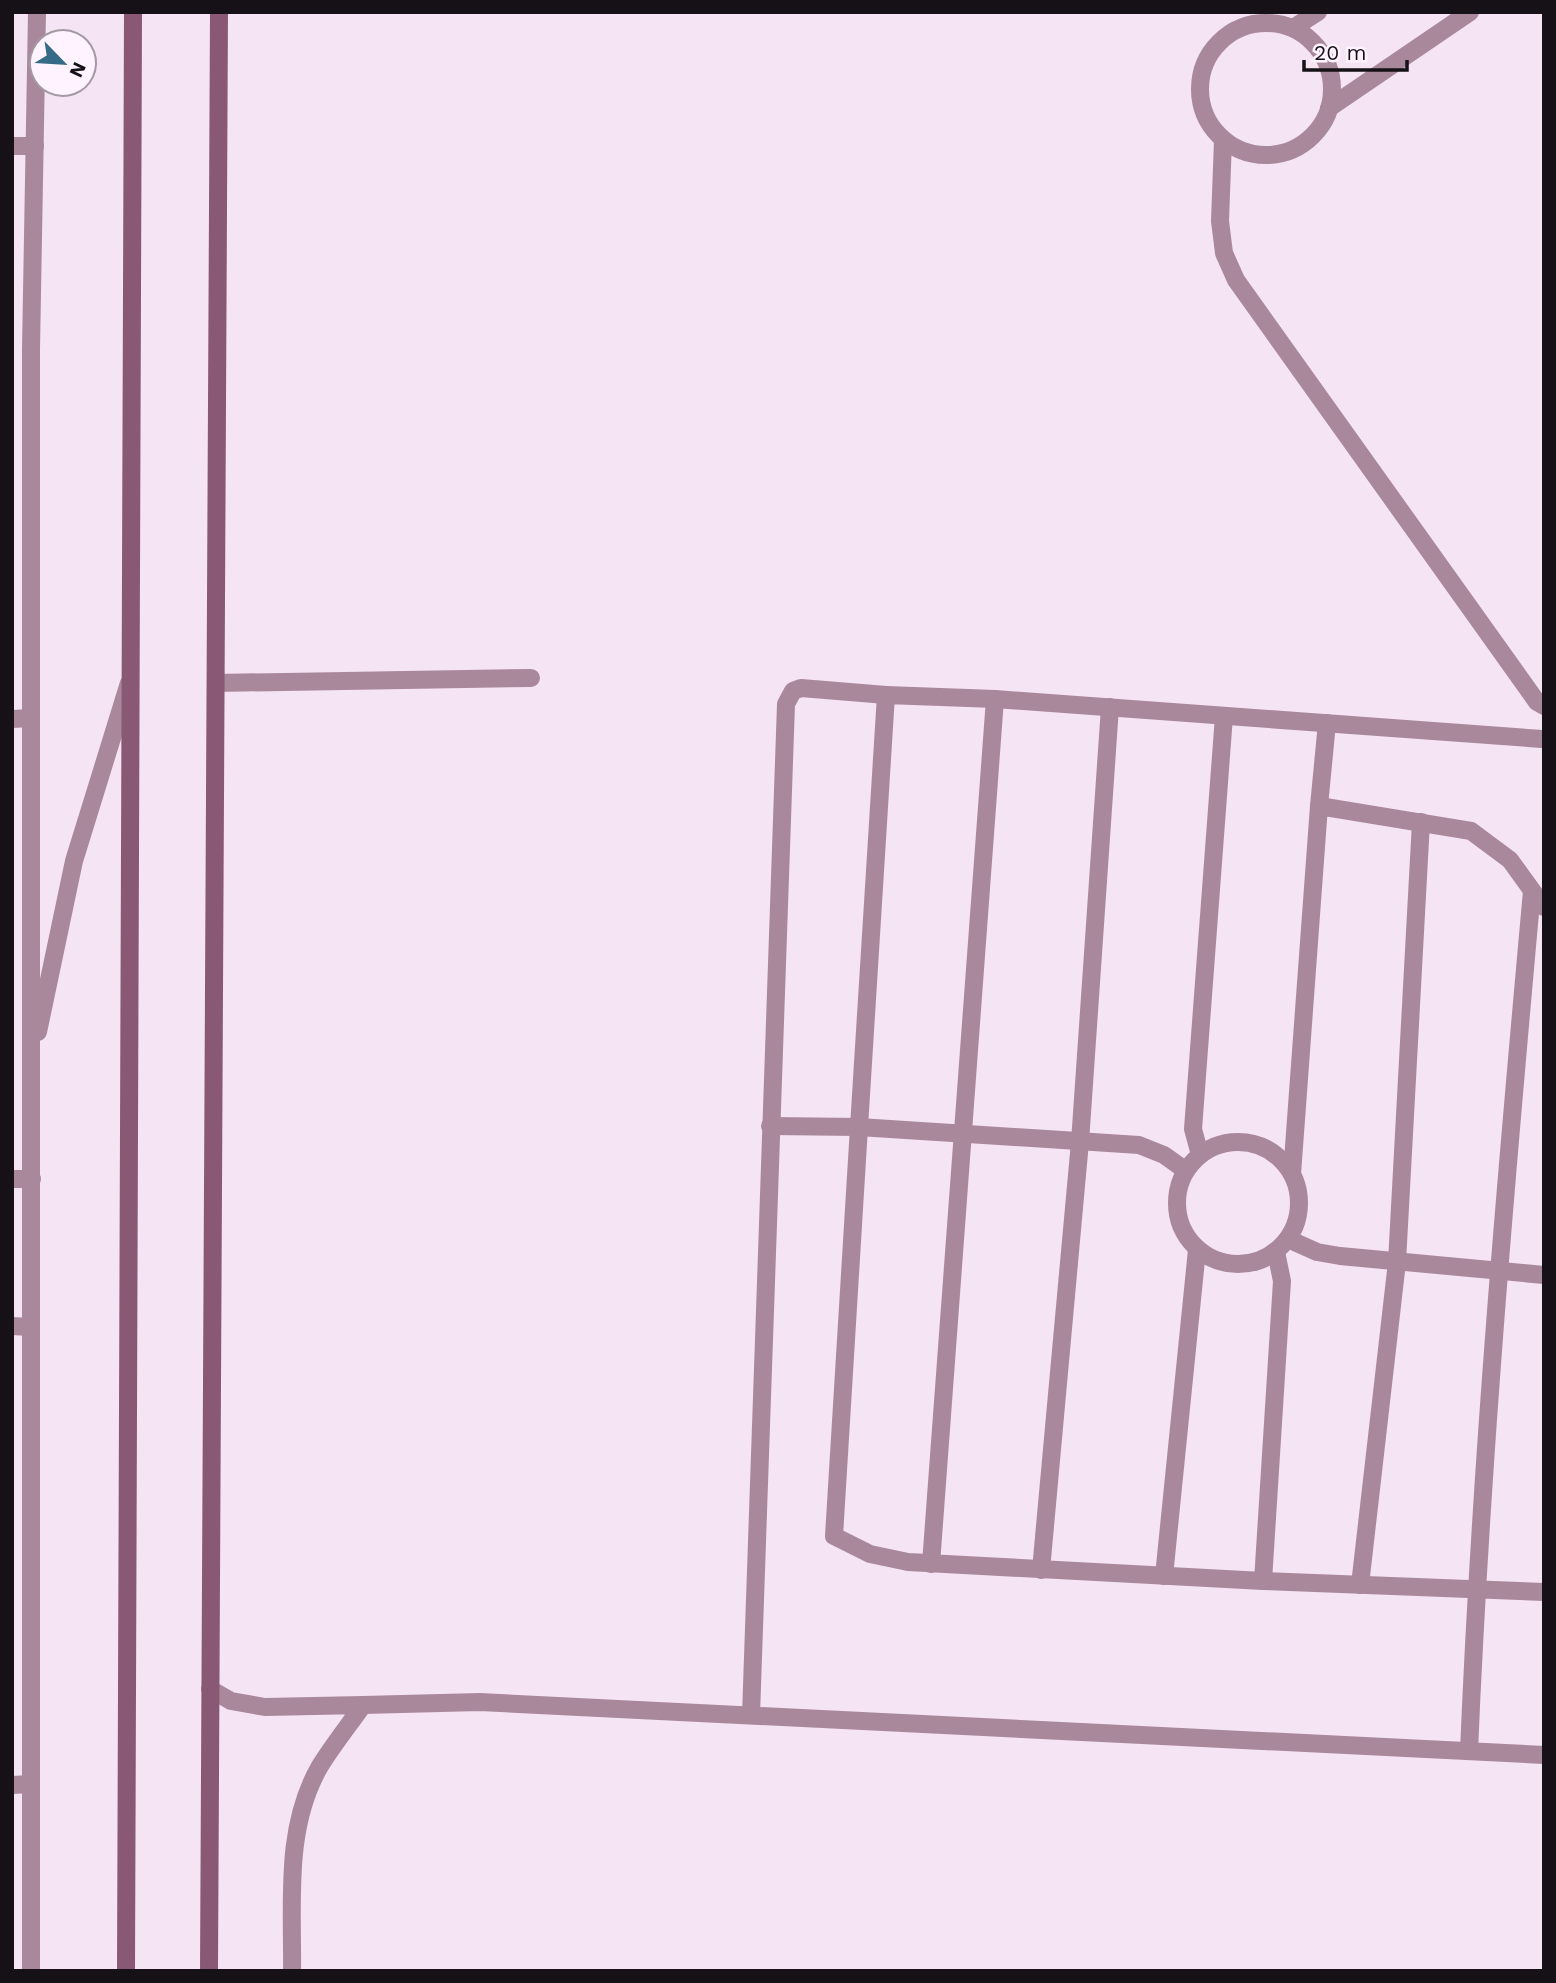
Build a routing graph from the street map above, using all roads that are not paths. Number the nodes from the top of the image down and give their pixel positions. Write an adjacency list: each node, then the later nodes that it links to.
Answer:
1 (37, 12): 10 (street)
2 (133, 12): 11 (main road)
3 (219, 12): 13 (main road)
4 (1318, 12): 6 (street)
5 (1470, 12): 7 (street)
6 (1293, 28): 7 (street); 8 (street)
7 (1329, 108): 8 (street)
8 (1223, 140): 16 (street)
9 (12, 146): 10 (street)
10 (35, 146): 19 (street)
11 (131, 676): 27 (street); 61 (main road)
12 (531, 677): 13 (street)
13 (216, 683): 51 (main road)
14 (886, 695): 15 (street); 28 (street); 29 (street)
15 (995, 699): 17 (street); 30 (street)
16 (1540, 704): 22 (street)
17 (1110, 707): 18 (street); 31 (street)
18 (1224, 716): 21 (street); 32 (street)
19 (31, 718): 20 (street); 27 (street)
20 (12, 719)
21 (1327, 723): 22 (street); 23 (street)
22 (1543, 744)
23 (1319, 806): 24 (street); 34 (street)
24 (1421, 822): 25 (street); 39 (street)
25 (1532, 891): 26 (street); 40 (street)
26 (1544, 907)
27 (31, 1067): 36 (street)
28 (770, 1126): 29 (street); 53 (street)
29 (859, 1127): 30 (street); 44 (street)
30 (963, 1134): 31 (street); 44 (street)
31 (1080, 1142): 33 (street); 45 (street)
32 (1200, 1155): 33 (street); 34 (street)
33 (1185, 1170): 38 (street)
34 (1292, 1174): 37 (street)
35 (12, 1179): 36 (street)
36 (32, 1179): 43 (street)
37 (1282, 1245): 38 (street); 39 (street); 47 (street)
38 (1197, 1250): 46 (street)
39 (1396, 1262): 40 (street); 48 (street)
40 (1497, 1271): 41 (street); 49 (street)
41 (1544, 1275)
42 (12, 1326): 43 (street)
43 (31, 1326): 56 (street)
44 (931, 1564): 45 (street)
45 (1041, 1570): 46 (street)
46 (1164, 1576): 47 (street)
47 (1263, 1581): 48 (street)
48 (1360, 1585): 49 (street)
49 (1476, 1590): 50 (street); 54 (street)
50 (1544, 1592)
51 (210, 1689): 52 (street); 62 (main road)
52 (363, 1705): 53 (street); 63 (street)
53 (751, 1715): 54 (street)
54 (1469, 1751): 55 (street)
55 (1544, 1755)
56 (32, 1784): 57 (street); 58 (street)
57 (12, 1785)
58 (31, 1838): 59 (street); 60 (street)
59 (12, 1839)
60 (31, 1971)
61 (127, 1971)
62 (209, 1971)
63 (292, 1971)

